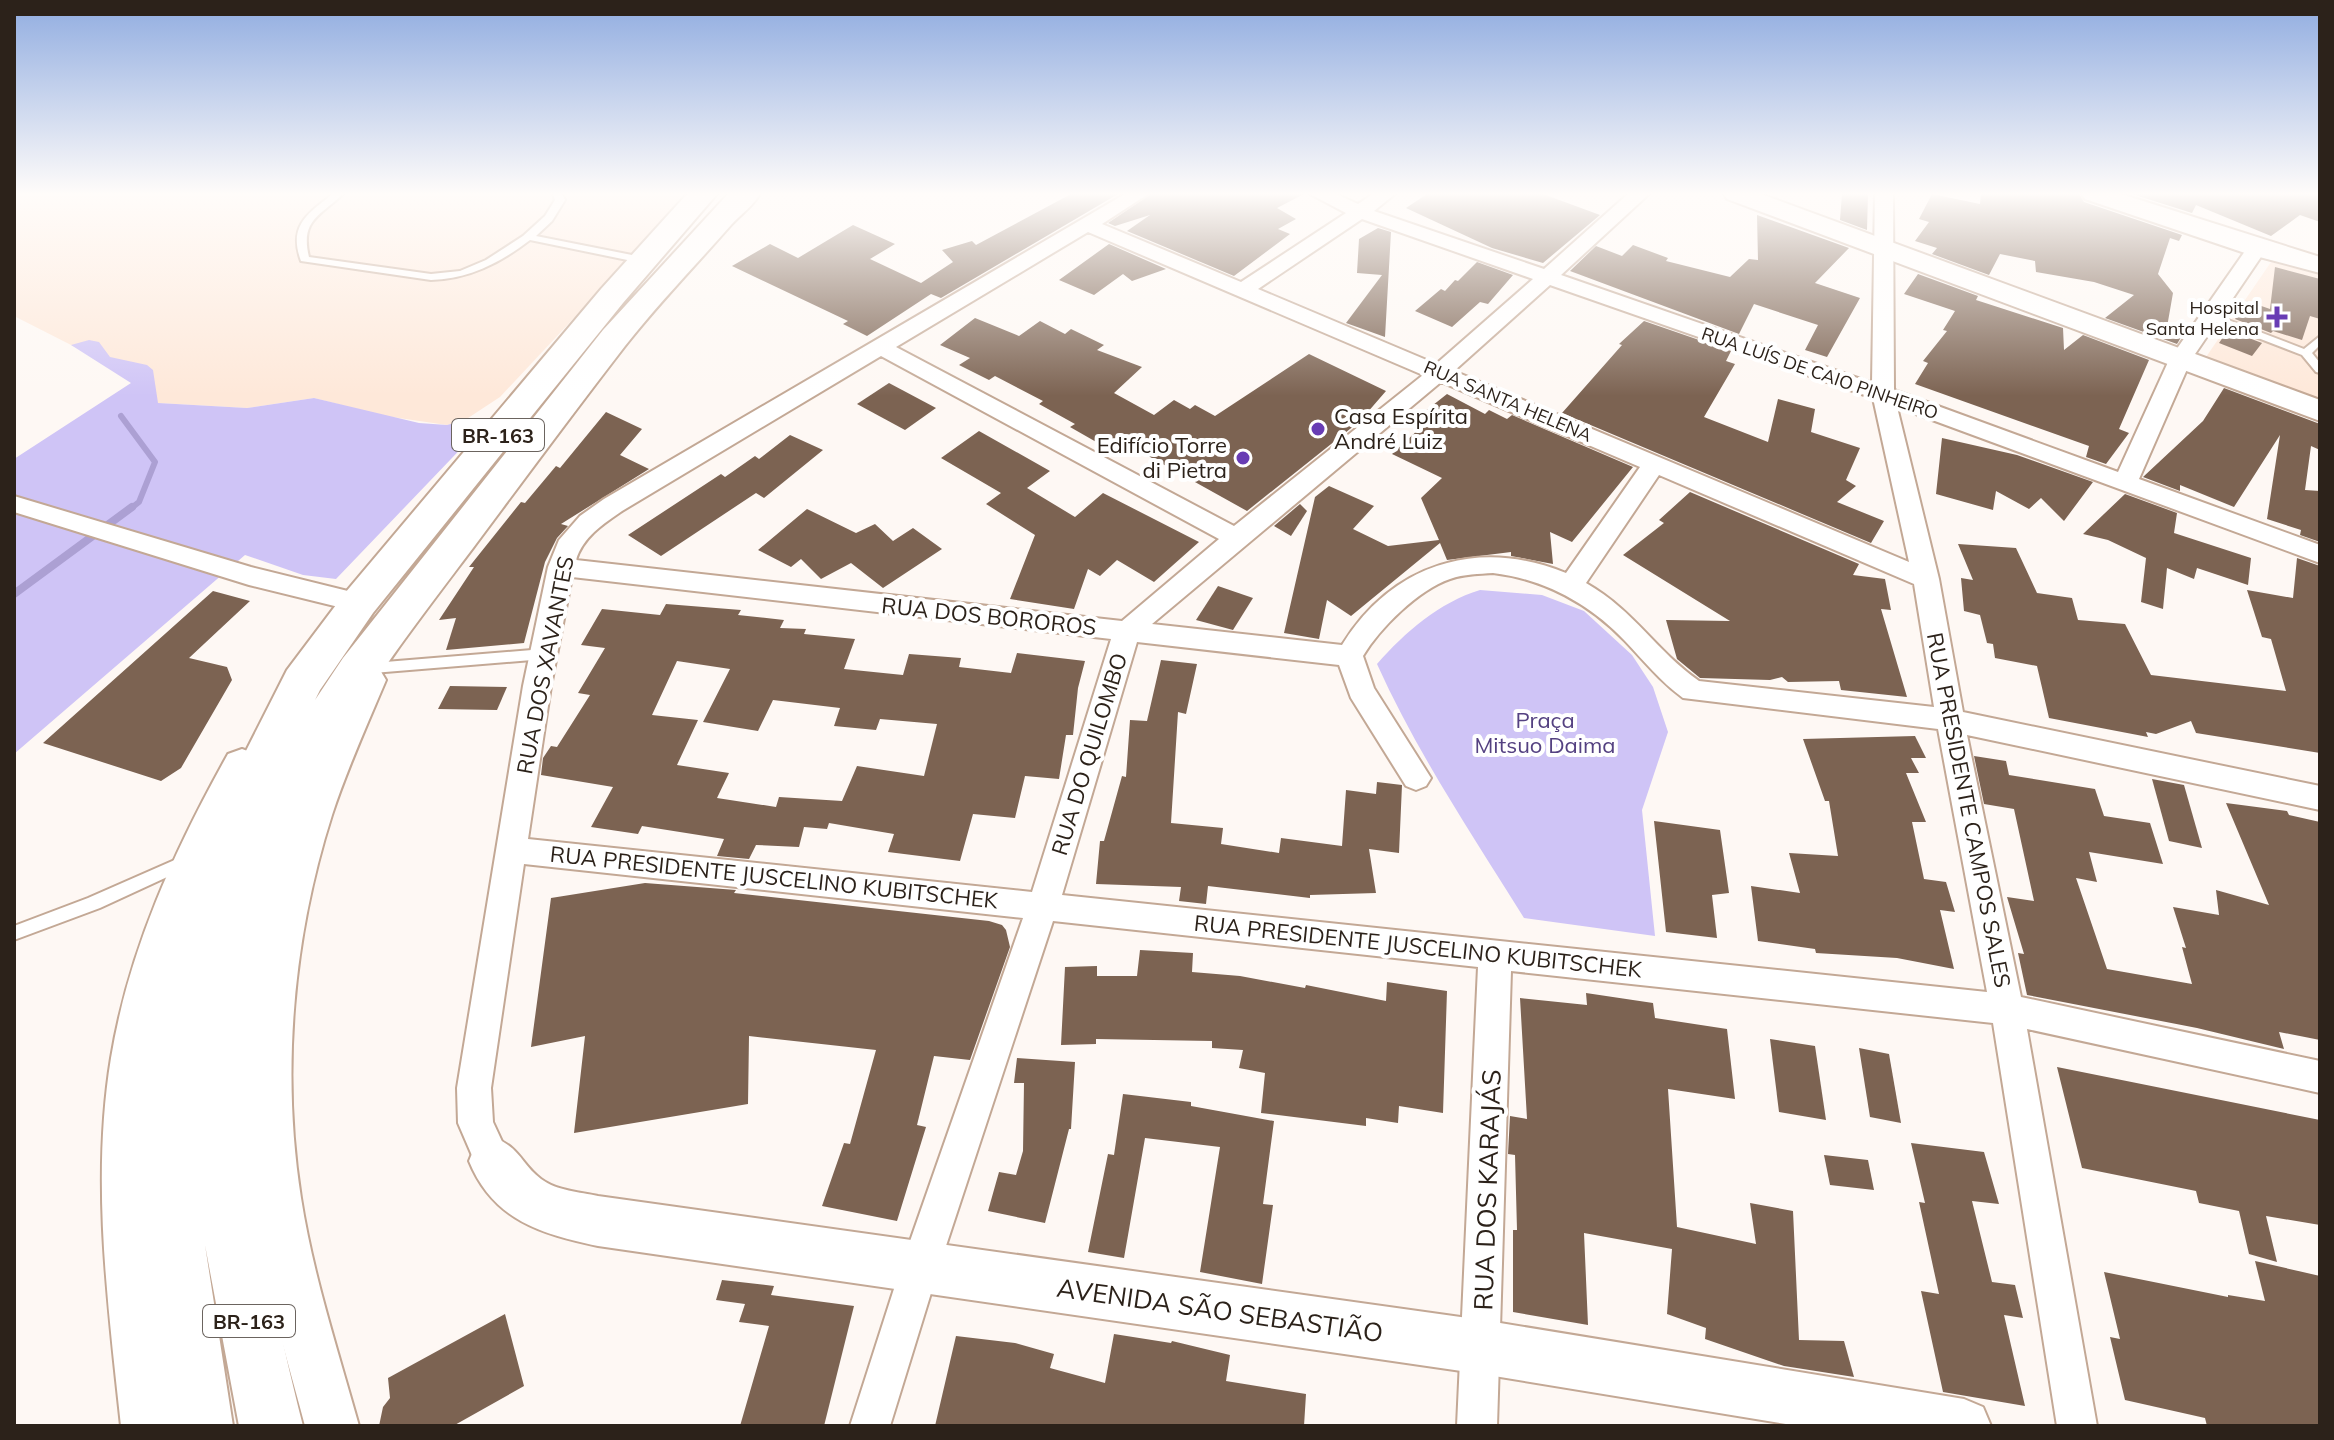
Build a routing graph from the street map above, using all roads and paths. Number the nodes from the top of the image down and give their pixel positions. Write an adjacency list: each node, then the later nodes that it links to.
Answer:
1 (320, 261): 2 (lane)
2 (490, 261)
3 (641, 261): 33 (highway, BR-163)
4 (683, 261): 33 (highway, BR-163)
5 (1027, 261): 17 (street, RUA DOS XAVANTES)
6 (1177, 261): 14 (street, RUA SANTA HELENA)
7 (1287, 261): 14 (street)
8 (1499, 261): 13 (street, RUA LUÍS DE CAIO PINHEIRO)
9 (1565, 261): 13 (street, RUA DO QUILOMBO)
10 (1882, 261): 22 (street, RUA PRESIDENTE CAMPOS SALES)
11 (1917, 261): 19 (main road)
12 (2248, 261): 15 (street)
13 (1546, 278): 21 (street, RUA DO QUILOMBO); 22 (street, RUA LUÍS DE CAIO PINHEIRO)
14 (1245, 289): 21 (street, RUA SANTA HELENA)
15 (2210, 316): 18 (lane); 19 (street)
16 (2320, 339): 18 (lane)
17 (881, 347): 27 (street); 29 (street, RUA DOS XAVANTES)
18 (2306, 353): 20 (lane)
19 (2180, 360): 23 (main road); 25 (street)
20 (2320, 370)
21 (1440, 372): 24 (street, RUA SANTA HELENA); 27 (street, RUA DO QUILOMBO)
22 (1883, 394): 25 (street, RUA LUÍS DE CAIO PINHEIRO); 30 (street, RUA PRESIDENTE CAMPOS SALES)
23 (2320, 411)
24 (1655, 464): 30 (street, RUA SANTA HELENA); 31 (street)
25 (2126, 481): 28 (street, RUA LUÍS DE CAIO PINHEIRO)
26 (14, 504): 33 (street)
27 (1236, 538): 32 (street, RUA DO QUILOMBO)
28 (2320, 554)
29 (561, 567): 32 (street, RUA DOS BOROROS); 34 (street, RUA DOS XAVANTES)
30 (1926, 579): 37 (street, RUA PRESIDENTE CAMPOS SALES)
31 (1571, 585): 35 (street); 37 (street)
32 (1127, 631): 35 (street, RUA DOS BOROROS); 42 (street, RUA DO QUILOMBO)
33 (374, 632): 34 (lane); 36 (highway, BR-163); 52 (highway, BR-163); 53 (main road)
34 (544, 654): 40 (street, RUA DOS XAVANTES)
35 (1349, 656): 38 (street)
36 (302, 682): 41 (main road); 51 (highway, BR-163)
37 (1950, 720): 39 (street); 45 (street, RUA PRESIDENTE CAMPOS SALES)
38 (1416, 778)
39 (2320, 798)
40 (511, 850): 42 (street, RUA PRESIDENTE JUSCELINO KUBITSCHEK); 47 (street, RUA DOS XAVANTES)
41 (193, 858): 43 (lane); 50 (main road)
42 (1043, 905): 44 (street, RUA PRESIDENTE JUSCELINO KUBITSCHEK); 48 (street, RUA DO QUILOMBO)
43 (14, 933)
44 (1495, 954): 45 (street, RUA PRESIDENTE JUSCELINO KUBITSCHEK); 49 (street, RUA DOS KARAJÁS)
45 (2007, 1009): 46 (street, RUA PRESIDENTE JUSCELINO KUBITSCHEK); 57 (street, RUA PRESIDENTE CAMPOS SALES)
46 (2320, 1077)
47 (493, 1161): 48 (main road, AVENIDA SÃO SEBASTIÃO)
48 (920, 1267): 49 (main road, AVENIDA SÃO SEBASTIÃO); 54 (street, RUA DO QUILOMBO)
49 (1482, 1347): 55 (street, RUA DOS KARAJÁS); 56 (main road, AVENIDA SÃO SEBASTIÃO)
50 (148, 1426)
51 (201, 1426)
52 (271, 1426)
53 (332, 1426)
54 (870, 1426)
55 (1477, 1426)
56 (1964, 1426)
57 (2077, 1426)

